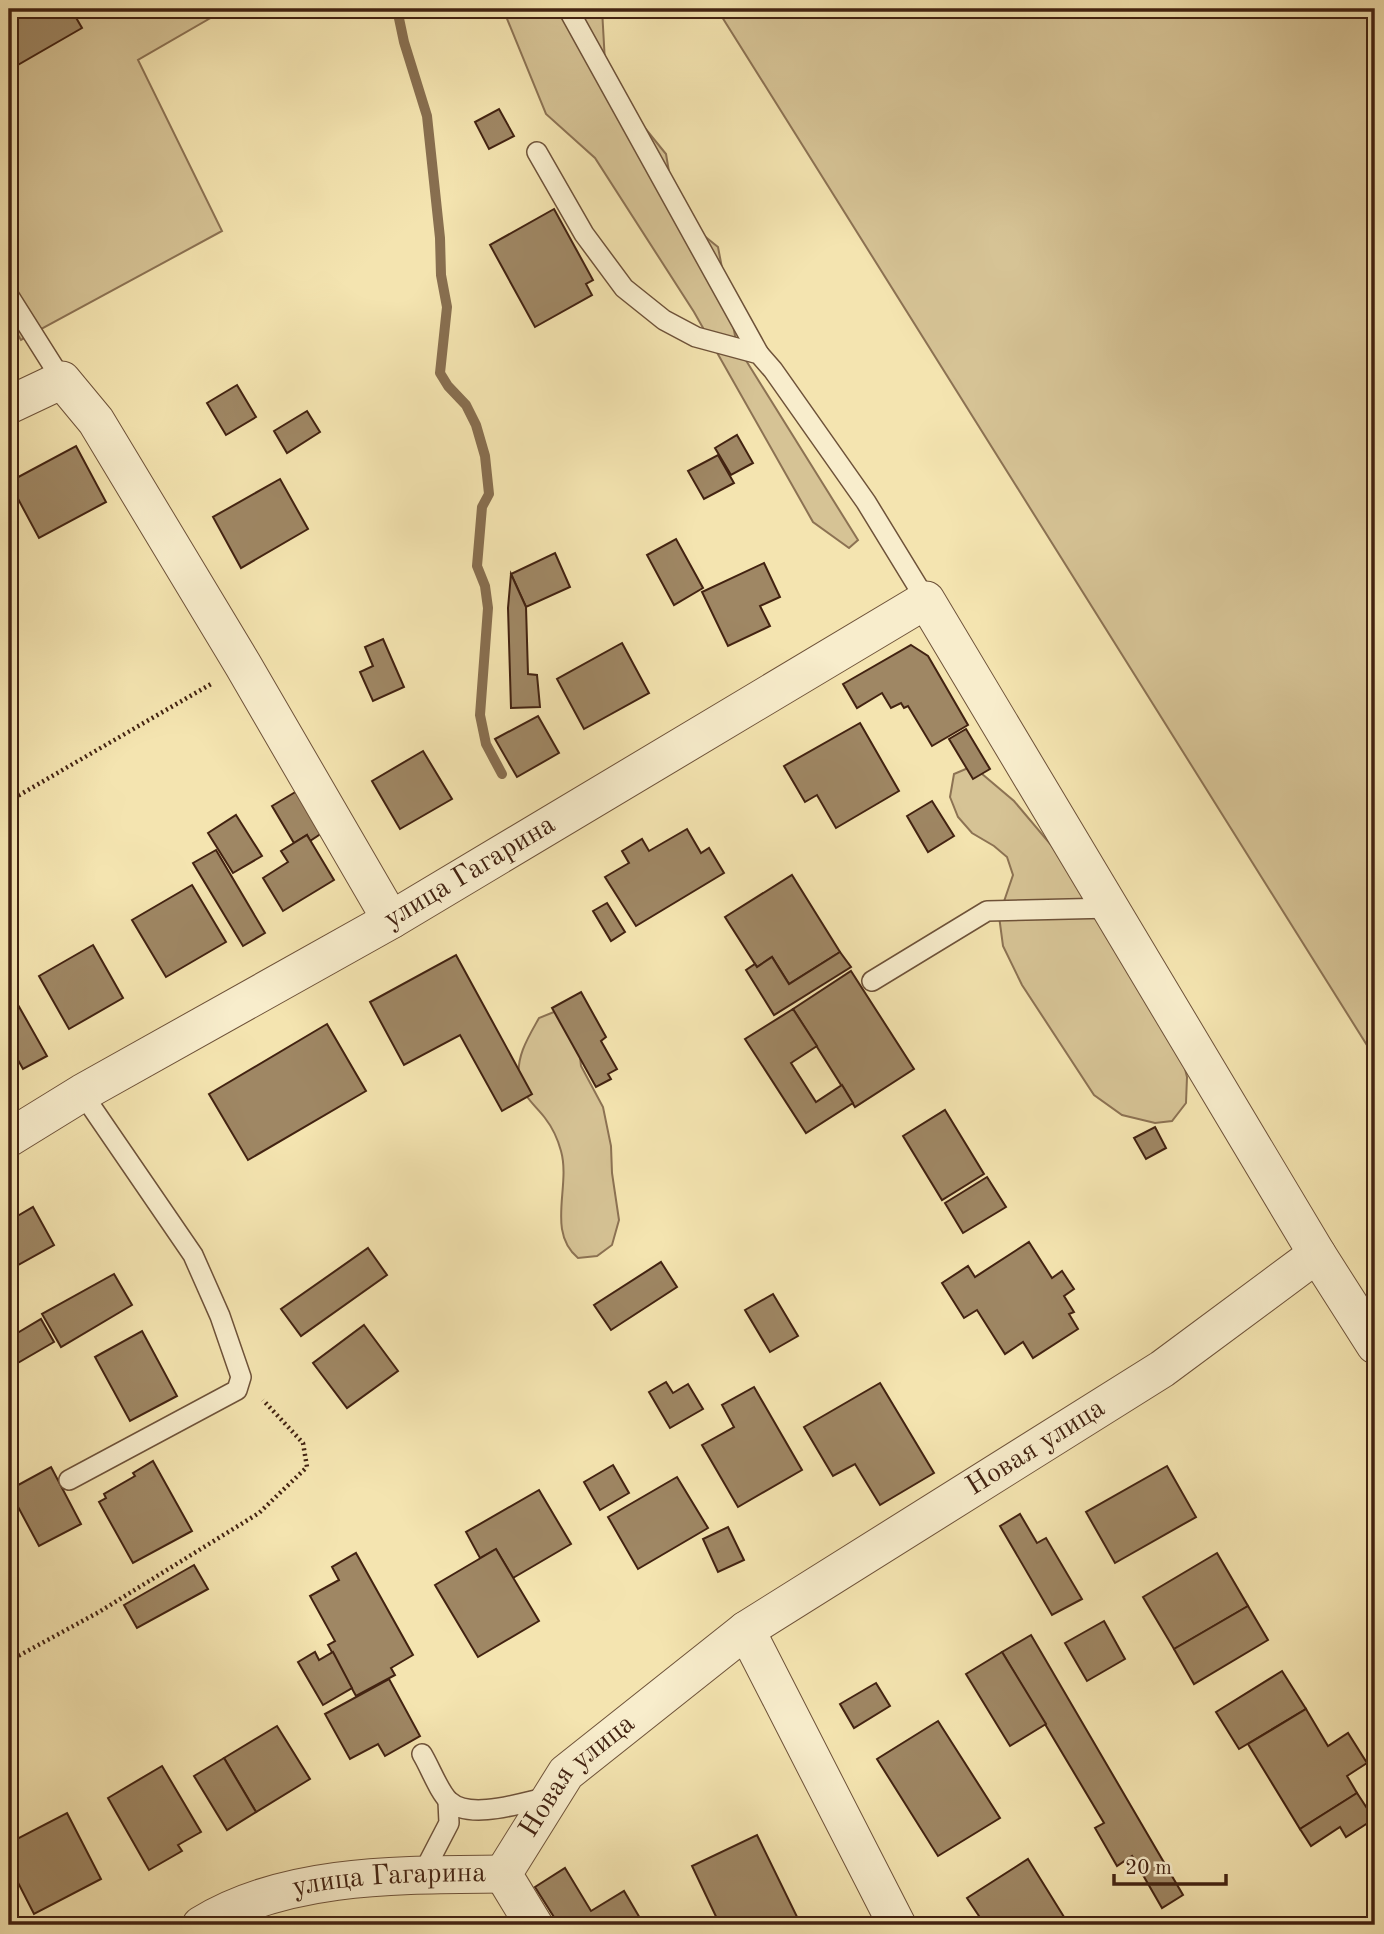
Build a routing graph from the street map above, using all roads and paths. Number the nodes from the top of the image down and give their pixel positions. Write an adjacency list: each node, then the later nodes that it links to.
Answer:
1 (568, 9): 4 (lane)
2 (537, 152): 4 (lane)
3 (9, 296): 5 (lane)
4 (759, 354): 7 (lane)
5 (62, 380): 6 (street); 8 (street)
6 (9, 405)
7 (926, 600): 10 (street); 11 (street, улица Гагарина)
8 (243, 666): 9 (path); 11 (street)
9 (9, 801)
10 (1111, 908): 12 (lane); 15 (street)
11 (391, 920): 13 (street, улица Гагарина)
12 (872, 981)
13 (82, 1093): 14 (street, улица Гагарина); 17 (lane)
14 (9, 1138)
15 (1317, 1254): 16 (street); 19 (street, Новая улица)
16 (1375, 1345)
17 (241, 1377): 18 (lane); 20 (path)
18 (69, 1480)
19 (747, 1630): 22 (street, Новая улица); 28 (street)
20 (9, 1661)
21 (422, 1754): 23 (lane)
22 (549, 1797): 23 (lane); 24 (street, Новая улица)
23 (448, 1801): 25 (lane)
24 (503, 1874): 25 (street, улица Гагарина); 27 (street)
25 (422, 1875): 26 (street, улица Гагарина)
26 (201, 1925)
27 (534, 1925)
28 (897, 1925)

